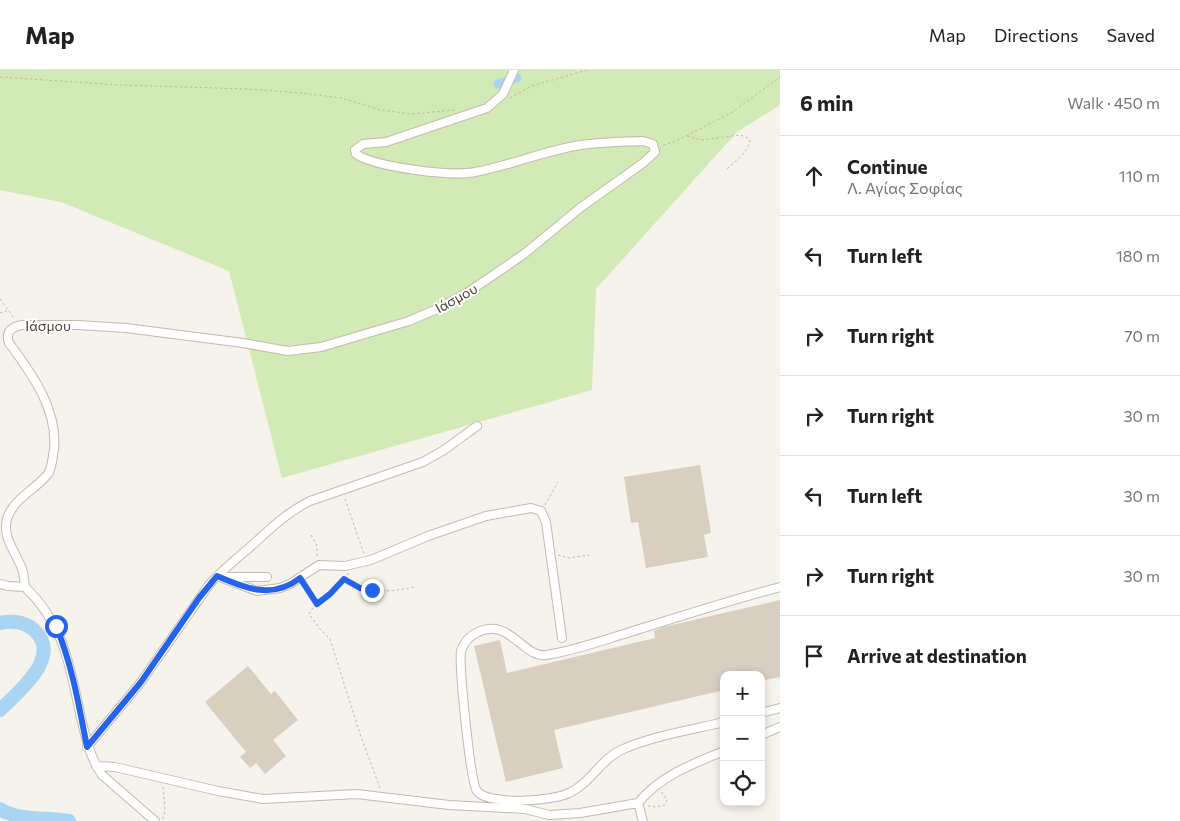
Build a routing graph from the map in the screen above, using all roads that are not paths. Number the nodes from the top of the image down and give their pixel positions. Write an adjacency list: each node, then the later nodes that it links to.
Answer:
1 (513, 73): 6 (street, Ιάσμου)
2 (477, 426): 3 (street)
3 (219, 576): 4 (street); 8 (street); 14 (street)
4 (267, 577)
5 (0, 584): 6 (street)
6 (25, 587): 14 (street)
7 (780, 588): 11 (street)
8 (562, 638)
9 (780, 708): 10 (street)
10 (765, 712)
11 (720, 723)
12 (780, 727): 13 (street)
13 (765, 733)
14 (87, 747): 16 (street)
15 (720, 753): 17 (street)
16 (96, 766): 17 (street); 18 (street)
17 (638, 803): 19 (street)
18 (155, 821)
19 (643, 821)

